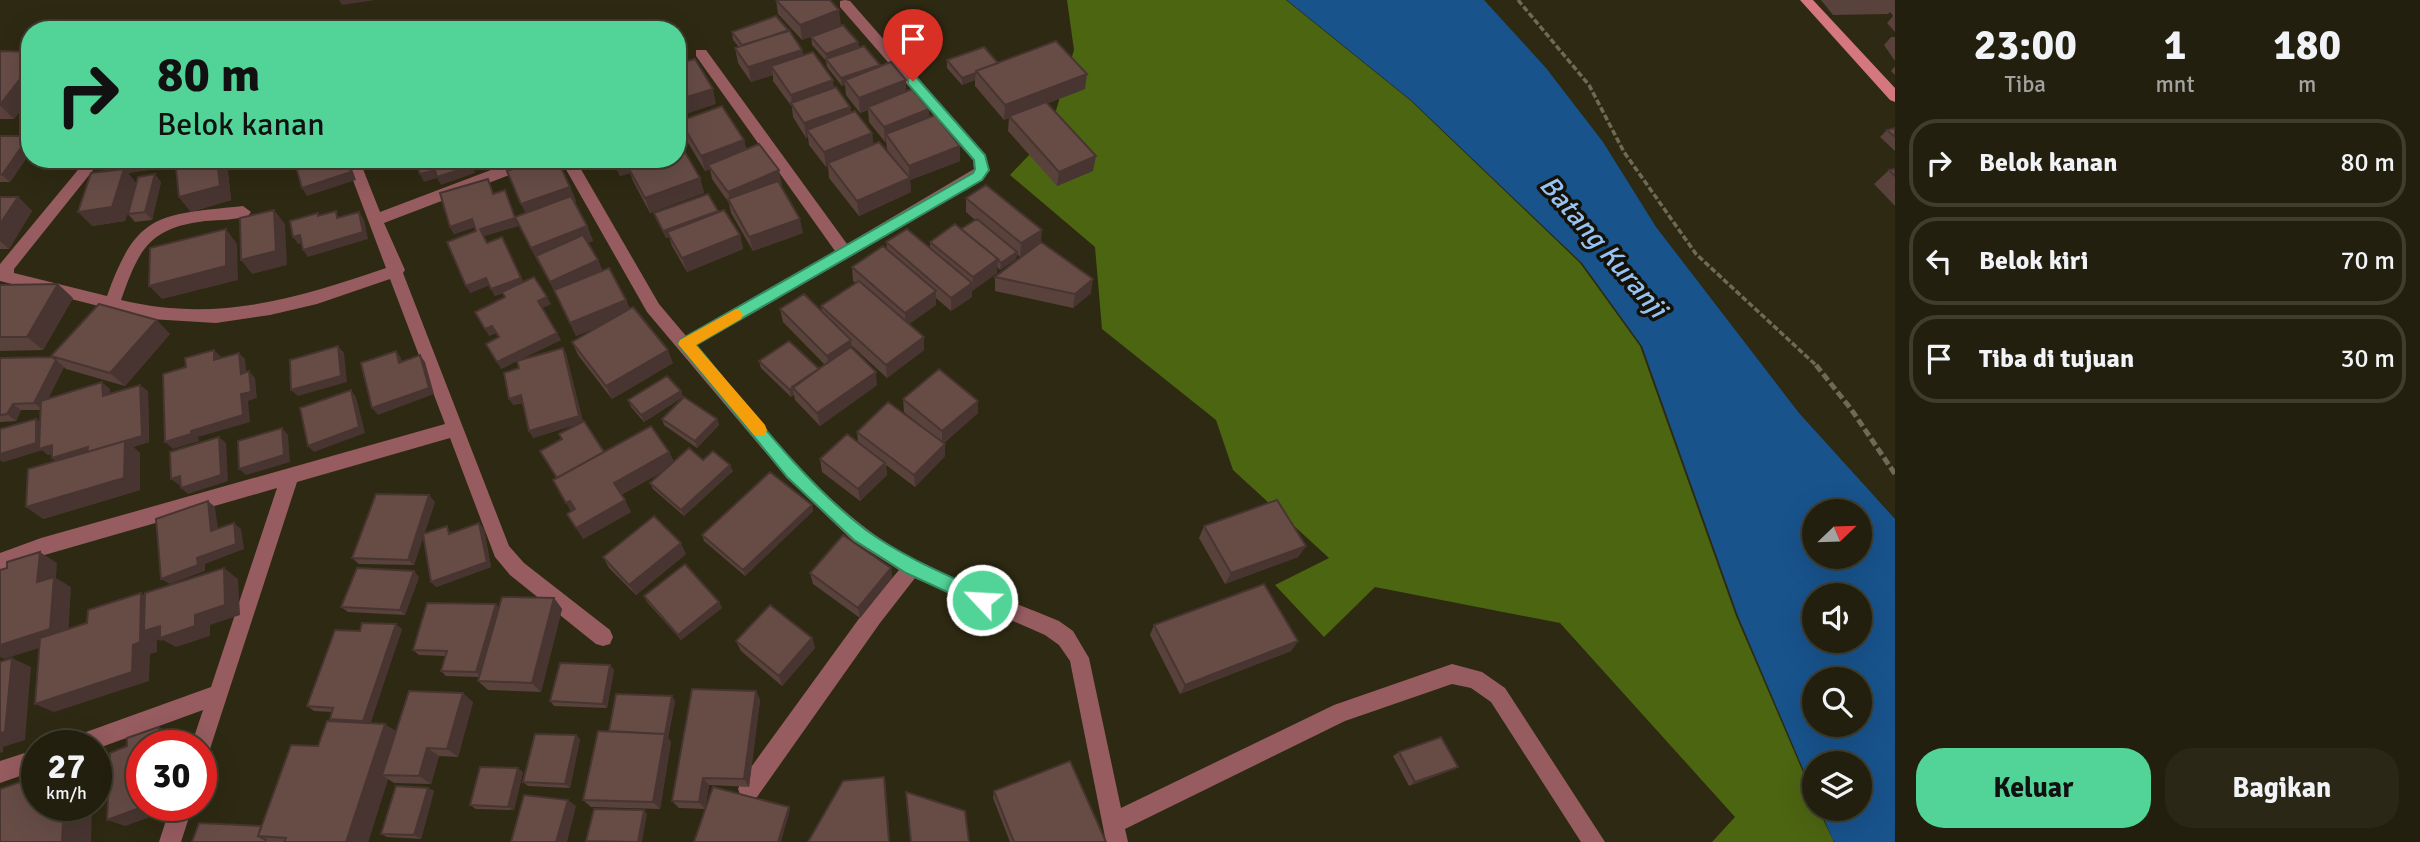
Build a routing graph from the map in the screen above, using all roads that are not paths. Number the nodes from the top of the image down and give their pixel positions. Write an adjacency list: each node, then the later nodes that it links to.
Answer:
1 (1806, 0): 4 (street)
2 (845, 4): 11 (street)
3 (701, 53): 11 (street)
4 (1895, 97)
5 (88, 168): 13 (street)
6 (356, 168): 10 (street)
7 (512, 168): 10 (street)
8 (572, 168): 14 (street)
9 (243, 212): 13 (street)
10 (376, 220): 12 (street)
11 (844, 252): 14 (street)
12 (397, 271): 13 (street); 15 (street)
13 (112, 303)
14 (686, 344): 18 (street)
15 (455, 429): 16 (street); 19 (street)
16 (290, 476): 17 (street); 20 (street)
17 (0, 562)
18 (912, 568): 25 (street); 27 (street)
19 (603, 637)
20 (219, 694): 21 (street); 22 (street)
21 (207, 730)
22 (112, 733)
23 (21, 765): 24 (street)
24 (0, 772)
25 (749, 789)
26 (177, 821): 28 (street)
27 (1116, 832): 29 (street)
28 (170, 842)
29 (1594, 842)

